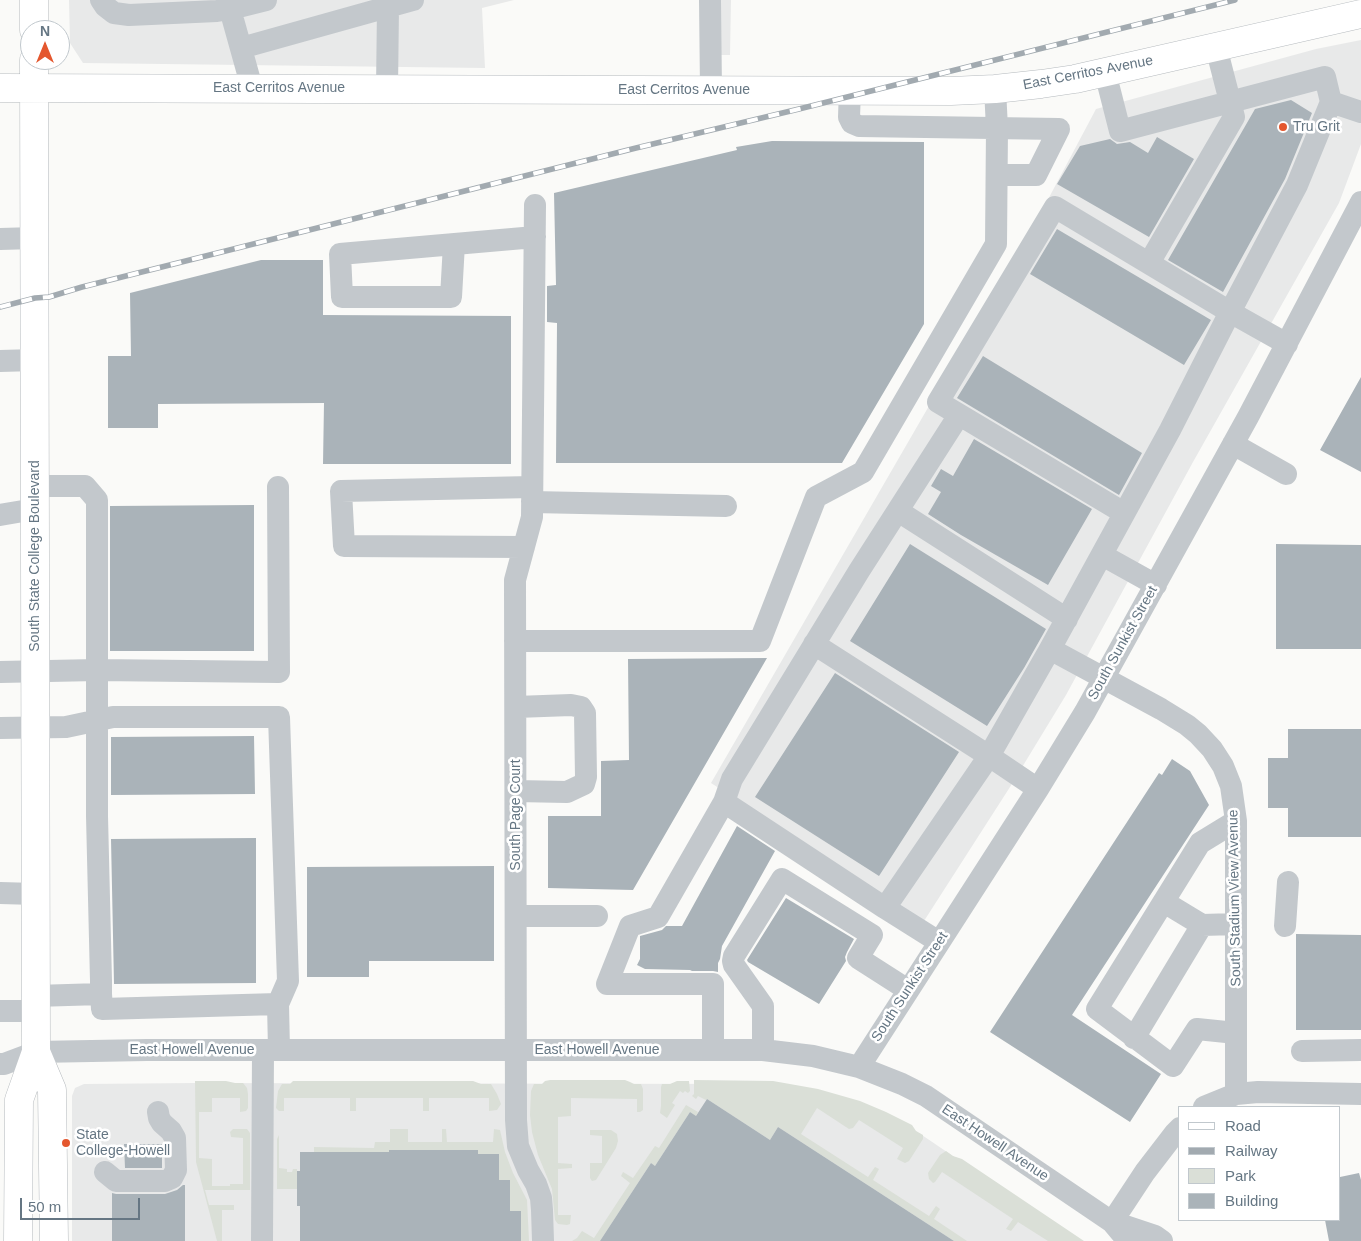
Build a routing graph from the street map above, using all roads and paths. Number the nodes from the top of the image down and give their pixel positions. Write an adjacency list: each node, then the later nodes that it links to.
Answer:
1 (34, 0): 10 (main road)
2 (101, 0): 7 (street)
3 (266, 0): 8 (street)
4 (414, 0): 6 (street)
5 (710, 0): 20 (street)
6 (388, 3): 12 (street); 18 (street)
7 (195, 6): 8 (street)
8 (230, 9): 12 (street)
9 (1361, 14): 11 (main road, East Cerritos Avenue)
10 (34, 20)
11 (1216, 47): 14 (main road, East Cerritos Avenue); 22 (street)
12 (241, 48): 17 (street)
13 (34, 70): 16 (main road, South State College Boulevard)
14 (1105, 72): 19 (main road, East Cerritos Avenue); 22 (street)
15 (0, 88): 16 (main road, East Cerritos Avenue)
16 (34, 88): 17 (main road, East Cerritos Avenue); 30 (main road, South State College Boulevard)
17 (252, 88): 18 (main road, East Cerritos Avenue)
18 (387, 89): 20 (main road, East Cerritos Avenue)
19 (995, 89): 21 (main road, East Cerritos Avenue); 25 (street)
20 (711, 90): 21 (main road, East Cerritos Avenue)
21 (850, 90): 25 (street)
22 (1230, 102): 23 (street); 33 (street)
23 (1331, 102): 24 (street); 34 (street)
24 (1361, 112)
25 (997, 128): 26 (street); 26 (street)
26 (996, 175): 52 (street)
27 (1361, 202): 35 (street, South Sunkist Street)
28 (535, 204): 29 (street, South Page Court)
29 (535, 237): 32 (street); 42 (street, South Page Court)
30 (34, 238): 31 (street); 36 (main road, South State College Boulevard)
31 (0, 239)
32 (454, 244): 32 (street)
33 (1149, 263): 34 (street); 38 (street)
34 (1230, 312): 35 (street); 46 (street)
35 (1287, 344): 39 (street, South Sunkist Street)
36 (34, 360): 37 (street); 43 (main road, South State College Boulevard)
37 (0, 361)
38 (959, 414): 45 (street); 46 (street)
39 (1233, 444): 40 (street); 50 (street, South Sunkist Street)
40 (1286, 474)
41 (278, 487): 56 (street)
42 (532, 494): 44 (street); 48 (street, South Page Court); 48 (street)
43 (35, 497): 47 (street); 55 (main road, South State College Boulevard); 56 (street)
44 (726, 506)
45 (898, 511): 51 (street); 53 (street)
46 (1124, 514): 49 (street)
47 (0, 515)
48 (524, 547): 52 (street, South Page Court)
49 (1102, 555): 50 (street); 51 (street)
50 (1156, 585): 58 (street, South Sunkist Street)
51 (1067, 618): 54 (street)
52 (515, 641): 59 (street, South Page Court)
53 (814, 644): 63 (street); 66 (street)
54 (1050, 649): 58 (street, South Stadium View Avenue); 63 (street)
55 (35, 670): 56 (street); 57 (street); 61 (main road, South State College Boulevard)
56 (97, 670): 60 (street)
57 (0, 672)
58 (1103, 678): 64 (street, South Sunkist Street); 67 (street, South Stadium View Avenue)
59 (516, 707): 65 (street, South Page Court); 65 (street)
60 (97, 720): 61 (street); 80 (street); 82 (street)
61 (35, 727): 62 (street); 70 (main road, South State College Boulevard)
62 (0, 728)
63 (989, 756): 64 (street); 72 (street)
64 (1038, 789): 78 (street, South Sunkist Street)
65 (516, 791): 73 (street, South Page Court)
66 (724, 802): 72 (street); 88 (street)
67 (1236, 821): 71 (street); 75 (street, South Stadium View Avenue)
68 (1288, 882): 77 (street)
69 (0, 893): 70 (street)
70 (35, 894): 81 (main road, South State College Boulevard)
71 (1164, 902): 76 (street); 85 (street)
72 (885, 908): 78 (street)
73 (516, 916): 74 (street); 87 (street, South Page Court)
74 (597, 916)
75 (1236, 924): 76 (street); 84 (street, South Stadium View Avenue)
76 (1202, 925): 85 (street)
77 (1286, 926)
78 (939, 942): 79 (street, South Sunkist Street)
79 (908, 990): 89 (street); 94 (street, South Sunkist Street)
80 (101, 994): 81 (street); 82 (street)
81 (35, 1003): 83 (street); 92 (main road, South State College Boulevard)
82 (278, 1004): 86 (street)
83 (0, 1010)
84 (1236, 1033): 85 (street); 95 (street, South Stadium View Avenue)
85 (1134, 1038)
86 (271, 1050): 87 (street, East Howell Avenue); 92 (street, East Howell Avenue); 104 (street)
87 (515, 1050): 88 (street, East Howell Avenue); 105 (street, South Page Court)
88 (713, 1050): 89 (street, East Howell Avenue)
89 (763, 1050): 94 (street, East Howell Avenue)
90 (1361, 1050): 91 (street)
91 (1302, 1051)
92 (36, 1052): 93 (street); 102 (main road, South State College Boulevard); 103 (main road, South State College Boulevard)
93 (0, 1064)
94 (859, 1067): 101 (street, East Howell Avenue)
95 (1236, 1094): 96 (street); 97 (street)
96 (1361, 1094)
97 (1206, 1106)
98 (158, 1112): 100 (street)
99 (1178, 1130): 101 (street)
100 (105, 1172)
101 (1112, 1222): 106 (street, East Howell Avenue); 107 (street, East Howell Avenue)
102 (18, 1241)
103 (54, 1241)
104 (262, 1241)
105 (543, 1241)
106 (1128, 1241)
107 (1162, 1241)

